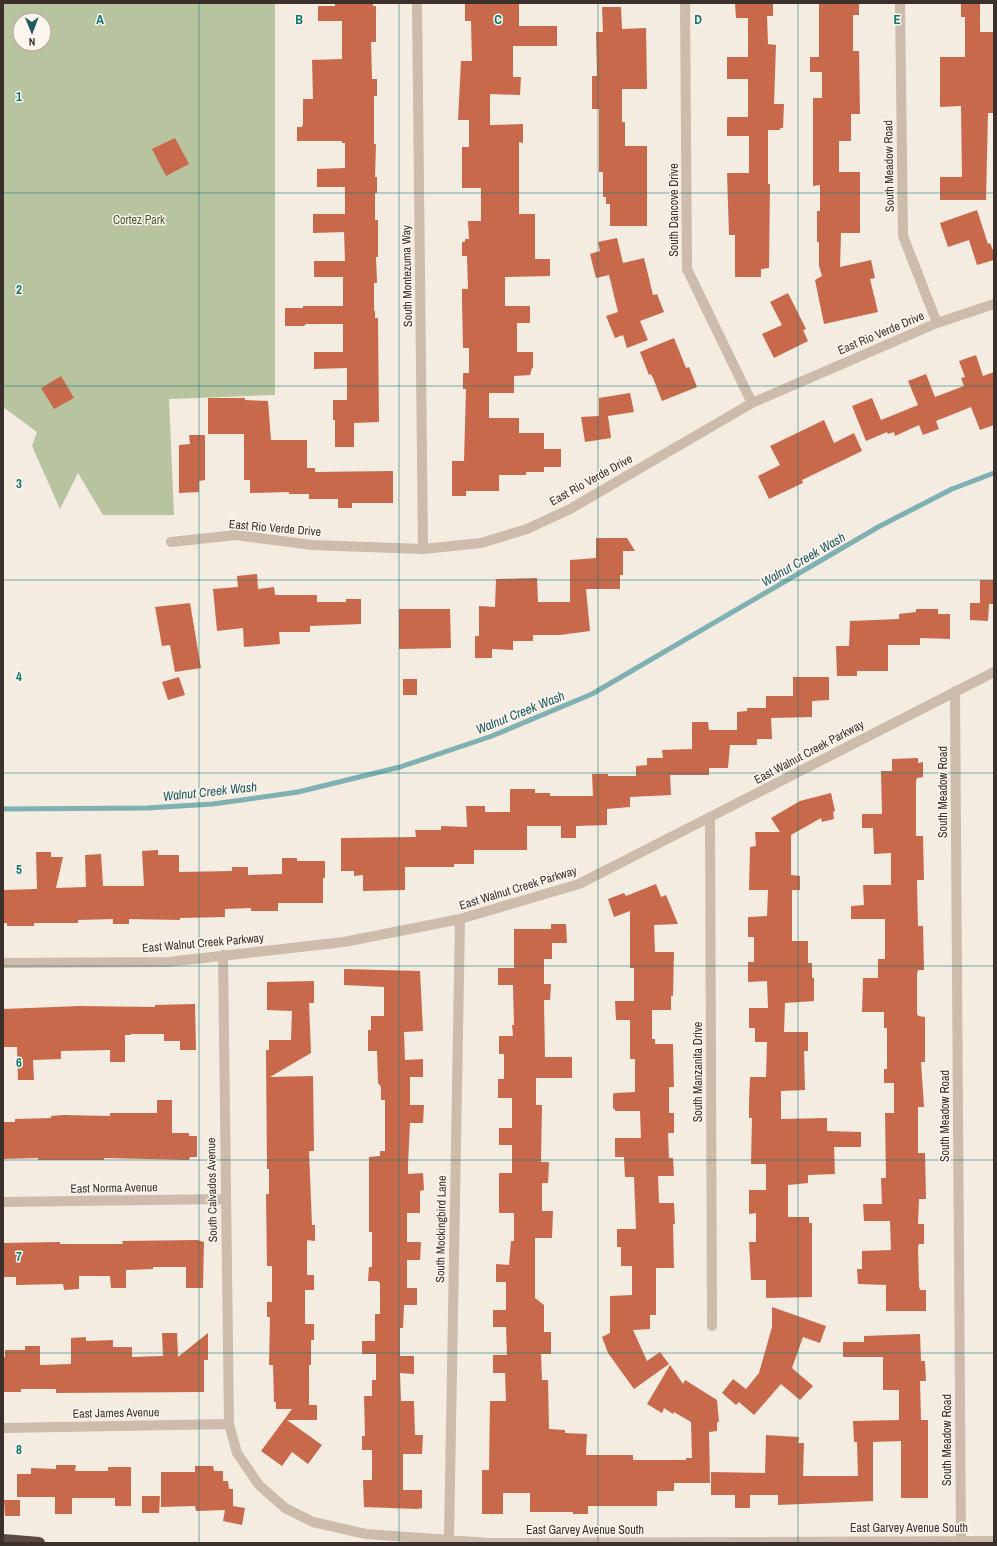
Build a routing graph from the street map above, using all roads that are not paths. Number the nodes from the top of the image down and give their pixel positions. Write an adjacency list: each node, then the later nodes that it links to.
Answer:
1 (418, 3): 8 (street, South Montezuma Way)
2 (685, 3): 6 (street, South Dancove Drive)
3 (900, 3): 5 (street, South Meadow Road)
4 (994, 304): 5 (street, East Rio Verde Drive)
5 (937, 323): 6 (street, East Rio Verde Drive)
6 (752, 403): 8 (street, East Rio Verde Drive)
7 (171, 542): 8 (street, East Rio Verde Drive)
8 (423, 549)
9 (994, 672): 10 (street, East Walnut Creek Parkway)
10 (955, 691): 11 (street, East Walnut Creek Parkway); 22 (street, South Meadow Road)
11 (710, 818): 12 (street, East Walnut Creek Parkway); 17 (street, South Manzanita Drive)
12 (460, 919): 13 (street, East Walnut Creek Parkway); 20 (street, South Mockingbird Lane)
13 (223, 955): 14 (street, East Walnut Creek Parkway); 15 (street, South Calvados Avenue)
14 (3, 963)
15 (225, 1200): 16 (street, East Norma Avenue); 18 (street, South Calvados Avenue)
16 (3, 1202)
17 (712, 1326)
18 (229, 1424): 19 (street, East James Avenue); 20 (street, East Garvey Avenue South)
19 (3, 1428)
20 (449, 1539): 22 (street, East Garvey Avenue South)
21 (3, 1540): 24 (highway)
22 (960, 1541): 23 (street, East Garvey Avenue South)
23 (994, 1541)
24 (39, 1543)

